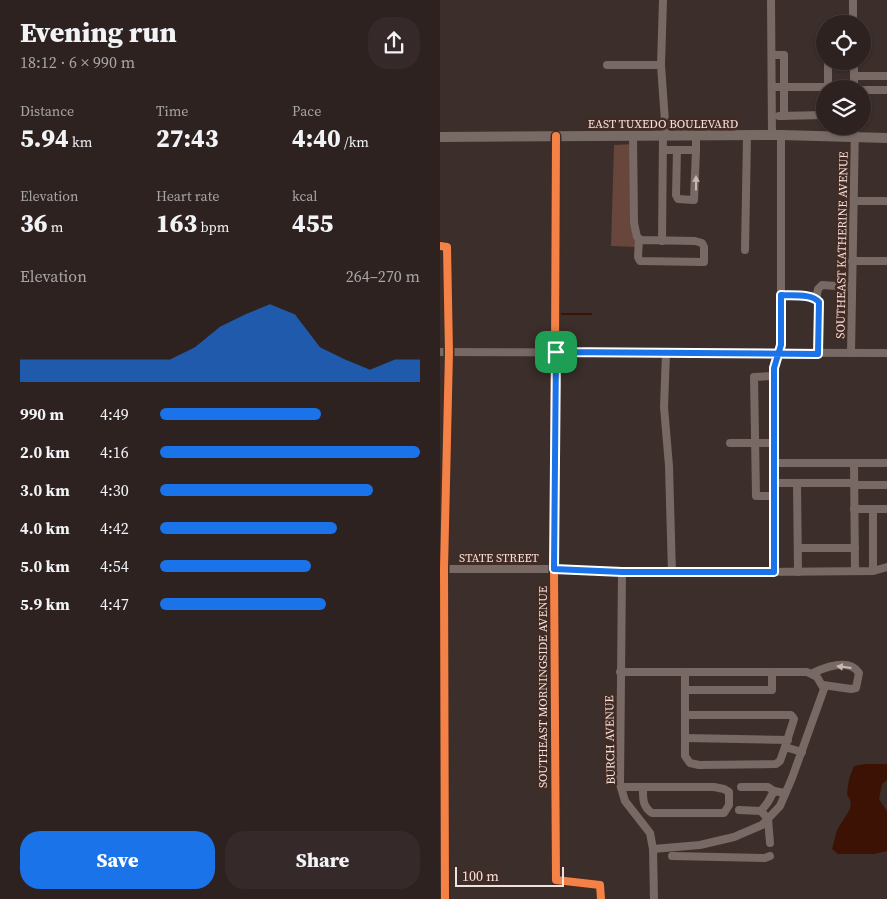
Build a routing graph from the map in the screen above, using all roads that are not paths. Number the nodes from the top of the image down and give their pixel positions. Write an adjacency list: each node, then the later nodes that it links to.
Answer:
1 (663, 0): 7 (street)
2 (771, 0): 5 (street)
3 (853, 0): 4 (street)
4 (853, 15)
5 (772, 55): 13 (street); 14 (street)
6 (606, 65): 7 (street)
7 (661, 65): 22 (street)
8 (828, 70): 14 (street)
9 (854, 70): 10 (street)
10 (854, 76): 11 (street); 12 (street)
11 (887, 76)
12 (854, 80)
13 (772, 87): 14 (street); 18 (street)
14 (784, 87): 19 (street)
15 (871, 90): 16 (street)
16 (887, 90)
17 (816, 115): 19 (street)
18 (772, 116): 19 (street); 24 (street)
19 (784, 116)
20 (556, 136): 21 (main road, EAST TUXEDO BOULEVARD); 25 (main road, EAST TUXEDO BOULEVARD); 45 (street, SOUTHEAST MORNINGSIDE AVENUE)
21 (633, 136): 22 (main road, EAST TUXEDO BOULEVARD); 34 (street)
22 (665, 136): 26 (main road, EAST TUXEDO BOULEVARD); 29 (street)
23 (747, 136): 24 (main road, EAST TUXEDO BOULEVARD); 26 (main road, EAST TUXEDO BOULEVARD); 37 (street)
24 (777, 136): 27 (main road, EAST TUXEDO BOULEVARD); 41 (street)
25 (440, 137)
26 (696, 137): 31 (street)
27 (855, 138): 28 (main road, EAST TUXEDO BOULEVARD); 32 (street, SOUTHEAST KATHERINE AVENUE)
28 (887, 138)
29 (663, 150): 30 (street); 35 (street)
30 (677, 150): 31 (street); 31 (street, one-way to 31)
31 (696, 150)
32 (854, 201): 33 (street); 39 (street, SOUTHEAST KATHERINE AVENUE)
33 (886, 201)
34 (639, 239): 35 (street); 35 (street)
35 (662, 241)
36 (440, 246): 44 (street)
37 (745, 250)
38 (887, 260): 39 (street)
39 (852, 261): 40 (street, SOUTHEAST KATHERINE AVENUE)
40 (852, 286): 42 (street); 47 (street, SOUTHEAST KATHERINE AVENUE)
41 (781, 295): 42 (street); 49 (street)
42 (816, 298): 50 (street)
43 (440, 352): 44 (street)
44 (449, 352): 45 (street); 69 (street)
45 (556, 352): 46 (street); 70 (street, SOUTHEAST MORNINGSIDE AVENUE)
46 (666, 353): 49 (street); 76 (street)
47 (851, 353): 48 (street); 50 (street)
48 (887, 353)
49 (778, 354): 50 (street); 51 (street)
50 (818, 354)
51 (774, 376): 53 (street); 54 (street)
52 (730, 443): 53 (street)
53 (755, 443): 54 (street); 62 (street)
54 (774, 443): 55 (street)
55 (774, 463): 56 (street); 58 (street)
56 (854, 463): 57 (street); 60 (street)
57 (887, 463)
58 (774, 483): 59 (street); 62 (street)
59 (797, 483): 60 (street); 66 (street)
60 (854, 484): 61 (street); 63 (street)
61 (887, 485)
62 (774, 496): 74 (street)
63 (854, 509): 64 (street); 67 (street)
64 (873, 509): 65 (street); 72 (street)
65 (887, 509)
66 (798, 548): 67 (street); 75 (street)
67 (855, 548): 71 (street)
68 (887, 567): 72 (street, STATE STREET)
69 (442, 569): 70 (street, STATE STREET); 101 (street)
70 (554, 569): 73 (street, STATE STREET); 102 (street, SOUTHEAST MORNINGSIDE AVENUE)
71 (855, 571): 72 (street, STATE STREET); 75 (street, STATE STREET)
72 (873, 571)
73 (622, 572): 76 (street, STATE STREET); 77 (street, BURCH AVENUE)
74 (774, 572): 75 (street, STATE STREET); 76 (street, STATE STREET)
75 (798, 572)
76 (672, 573)
77 (620, 672): 78 (street); 87 (street, BURCH AVENUE)
78 (685, 672): 79 (street); 82 (street)
79 (772, 672): 80 (street); 82 (street)
80 (813, 673): 81 (street); 81 (street, one-way to 80)
81 (823, 685): 86 (street)
82 (685, 690): 83 (street)
83 (685, 717): 84 (street); 85 (street)
84 (685, 738): 85 (street); 85 (street)
85 (787, 744): 86 (street)
86 (802, 752): 91 (street)
87 (621, 787): 88 (street); 97 (street, BURCH AVENUE)
88 (643, 787): 88 (street)
89 (741, 787): 90 (street)
90 (774, 791): 91 (street); 93 (street)
91 (785, 793): 94 (street)
92 (739, 810): 93 (street)
93 (760, 811): 94 (street)
94 (768, 819): 95 (street); 96 (street)
95 (770, 843)
96 (700, 845): 97 (street); 99 (street)
97 (653, 849): 103 (street, BURCH AVENUE)
98 (672, 856): 99 (street)
99 (699, 856): 100 (street)
100 (770, 856)
101 (445, 899)
102 (601, 899)
103 (654, 899)

